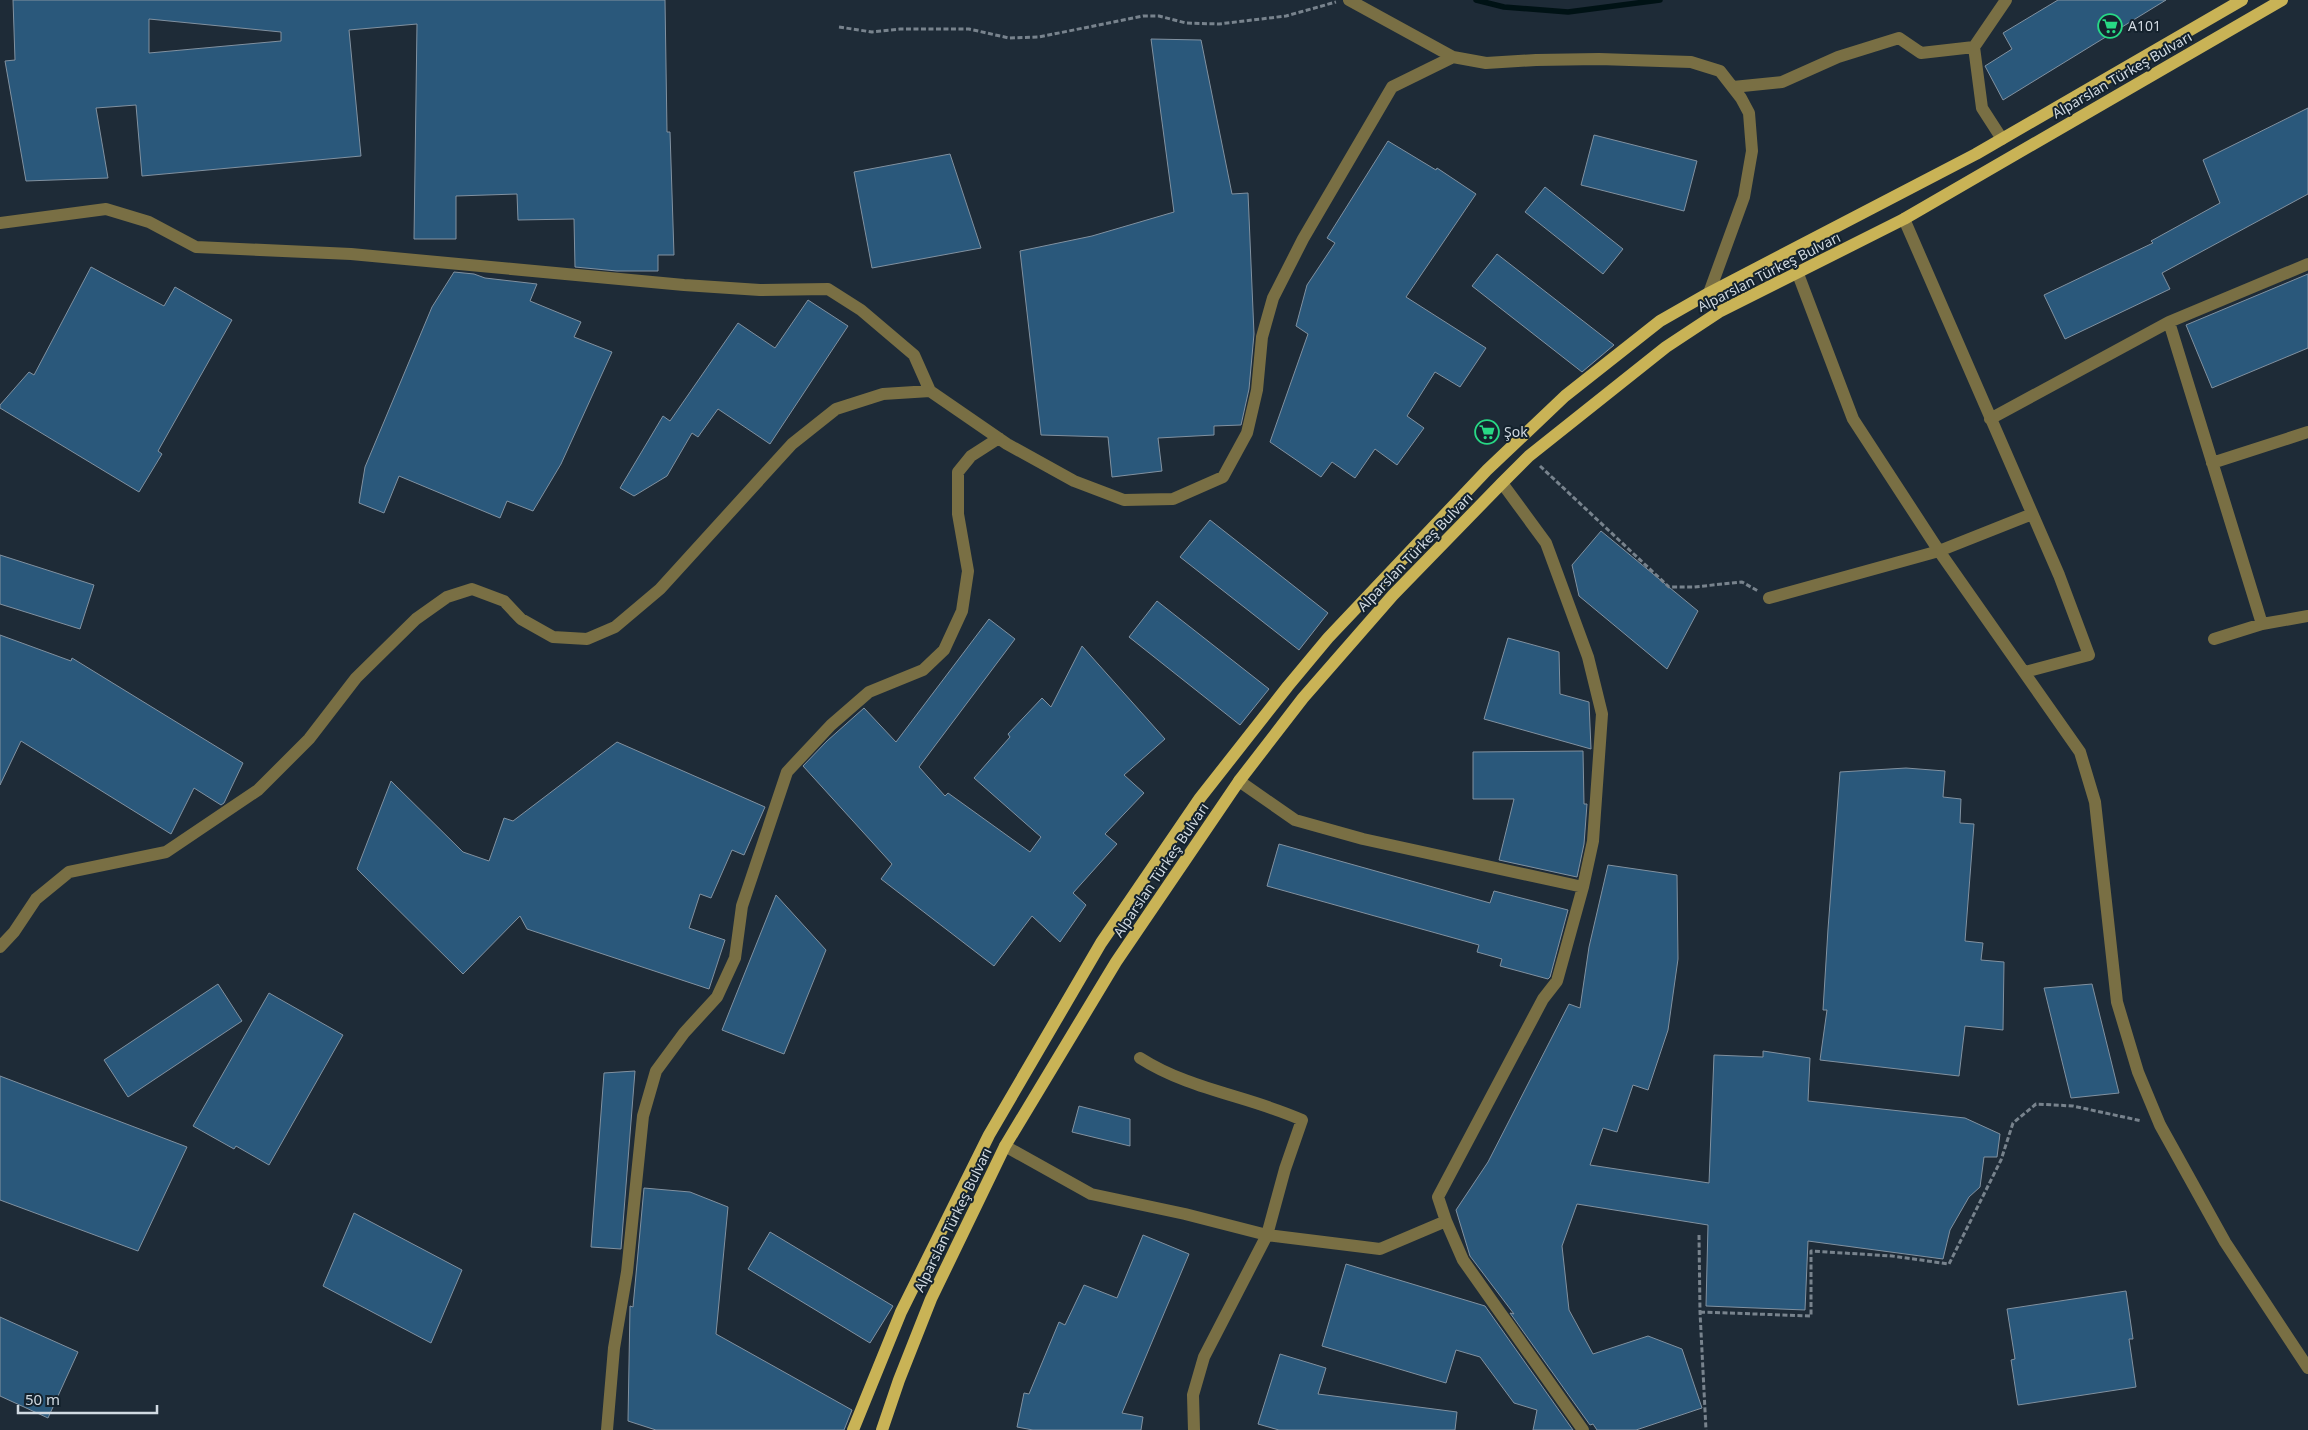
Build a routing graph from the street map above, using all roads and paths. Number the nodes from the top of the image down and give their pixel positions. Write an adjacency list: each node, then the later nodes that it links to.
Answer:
1 (2006, 0): 6 (street)
2 (2242, 0): 9 (main road, Alparslan Türkeş Bulvarı)
3 (2282, 0): 10 (main road, Alparslan Türkeş Bulvarı)
4 (1350, 1): 5 (path); 7 (street)
5 (839, 28)
6 (1974, 47): 8 (street); 9 (street)
7 (1452, 57): 8 (street); 19 (street)
8 (1733, 87): 14 (street)
9 (2002, 139): 14 (main road, Alparslan Türkeş Bulvarı)
10 (1904, 219): 13 (main road, Alparslan Türkeş Bulvarı); 17 (street)
11 (0, 223): 16 (street)
12 (2308, 264): 15 (street)
13 (1798, 274): 20 (main road, Alparslan Türkeş Bulvarı); 24 (street)
14 (1709, 292): 42 (main road, Alparslan Türkeş Bulvarı)
15 (2169, 322): 17 (street); 21 (street)
16 (930, 391): 19 (street); 32 (street)
17 (1990, 420): 23 (street)
18 (2308, 432): 21 (street)
19 (999, 438): 41 (street)
20 (1529, 456): 22 (main road, Alparslan Türkeş Bulvarı); 25 (path)
21 (2212, 464): 27 (street)
22 (1502, 483): 30 (main road, Alparslan Türkeş Bulvarı); 31 (street)
23 (2032, 514): 24 (street); 29 (street)
24 (1939, 550): 25 (street); 29 (street)
25 (1769, 598)
26 (2308, 616): 27 (street)
27 (2262, 624): 28 (street)
28 (2214, 639)
29 (2025, 672): 34 (street)
30 (1239, 781): 31 (street); 35 (main road, Alparslan Türkeş Bulvarı)
31 (1583, 887): 36 (street)
32 (0, 947)
33 (1140, 1058): 38 (street)
34 (2160, 1125): 39 (path); 40 (street)
35 (1005, 1146): 38 (street); 43 (main road, Alparslan Türkeş Bulvarı)
36 (1446, 1221): 38 (street); 45 (street)
37 (1699, 1235): 39 (path)
38 (1266, 1236): 44 (street)
39 (1700, 1312): 46 (path)
40 (2308, 1368)
41 (607, 1430)
42 (853, 1430)
43 (882, 1430)
44 (1194, 1430)
45 (1584, 1430)
46 (1706, 1430)

